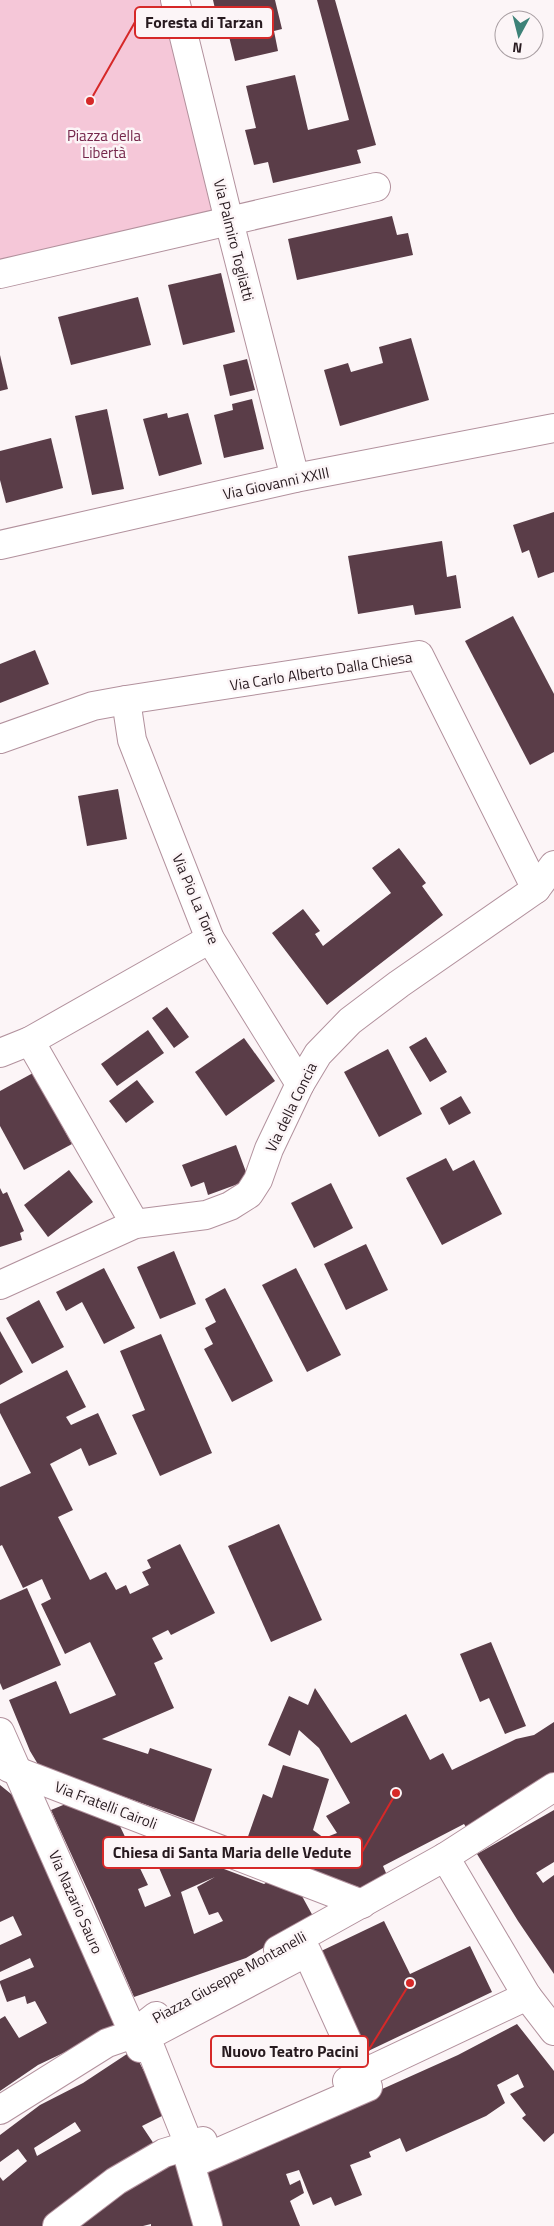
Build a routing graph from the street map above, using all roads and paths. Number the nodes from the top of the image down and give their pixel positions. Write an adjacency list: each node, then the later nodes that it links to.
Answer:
1 (176, 0): 3 (street, Via Palmiro Togliatti)
2 (376, 187): 3 (street)
3 (229, 221): 4 (street); 6 (street, Via Palmiro Togliatti)
4 (0, 274)
5 (554, 428): 6 (street, Via Giovanni XXIII)
6 (295, 478): 7 (street, Via Giovanni XXIII)
7 (0, 545)
8 (126, 700): 9 (street, Via Carlo Alberto Dalla Chiesa); 11 (street, Via Carlo Alberto Dalla Chiesa); 12 (street, Via Pio La Torre)
9 (0, 739)
10 (554, 865): 11 (street, Via della Concia)
11 (536, 889): 15 (street, Via della Concia)
12 (210, 939): 13 (street); 15 (street, Via Pio La Torre)
13 (30, 1041): 14 (street); 16 (street)
14 (0, 1053)
15 (300, 1084): 16 (street, Via della Concia)
16 (136, 1224): 17 (street, Via della Concia)
17 (0, 1285)
18 (0, 1732): 19 (street, Via Nazario Sauro)
19 (9, 1768): 22 (street, Via Fratelli Cairoli); 25 (street, Via Nazario Sauro)
20 (554, 1788): 21 (street, Piazza Giuseppe Montanelli)
21 (446, 1857): 22 (street, Piazza Giuseppe Montanelli); 23 (street)
22 (362, 1904): 25 (street, Piazza Giuseppe Montanelli)
23 (528, 1996): 24 (street); 26 (street)
24 (554, 2031)
25 (133, 2034): 27 (street); 28 (street)
26 (363, 2075): 28 (street); 28 (street, Piazza Giuseppe Montanelli)
27 (0, 2110)
28 (188, 2147): 29 (street); 30 (street)
29 (57, 2226)
30 (208, 2226)

